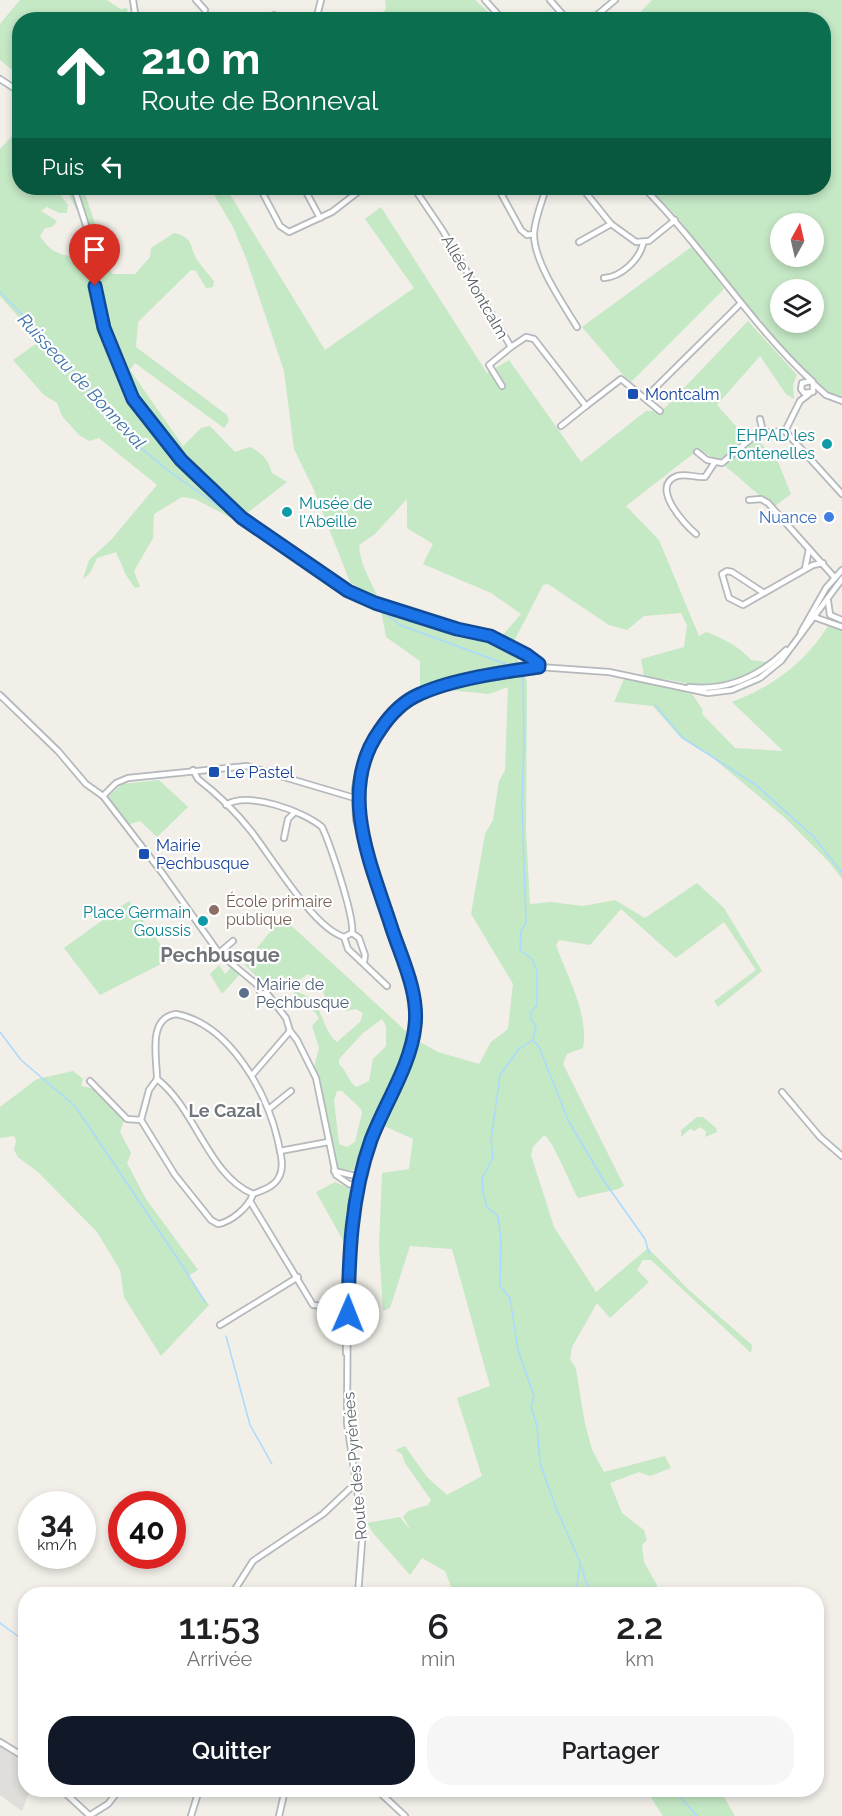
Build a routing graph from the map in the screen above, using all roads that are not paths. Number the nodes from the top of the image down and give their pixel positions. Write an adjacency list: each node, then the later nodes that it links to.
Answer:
1 (196, 0): 7 (street)
2 (480, 0): 6 (street)
3 (485, 0): 6 (street)
4 (550, 0): 9 (street)
5 (615, 0): 10 (street)
6 (491, 7): 8 (street)
7 (205, 10)
8 (496, 12)
9 (562, 12)
10 (601, 12)
11 (76, 195): 63 (street)
12 (264, 195): 20 (street)
13 (308, 195): 20 (street)
14 (353, 195): 20 (street)
15 (419, 195): 29 (street, Allée Montcalm)
16 (502, 195): 23 (street)
17 (544, 195): 23 (street)
18 (588, 195): 22 (street)
19 (651, 195): 21 (street)
20 (320, 218)
21 (675, 220): 25 (street); 27 (street)
22 (611, 224): 24 (street); 25 (street)
23 (534, 234): 28 (street)
24 (579, 242)
25 (643, 244): 26 (street)
26 (604, 278)
27 (741, 303): 30 (street); 36 (street)
28 (577, 327)
29 (511, 347): 33 (street); 39 (street, Allée Montcalm)
30 (802, 372): 31 (street); 32 (street)
31 (802, 383): 32 (street); 34 (street)
32 (813, 383): 35 (street); 38 (street)
33 (502, 386)
34 (801, 390): 35 (street); 37 (street)
35 (809, 394): 37 (street)
36 (645, 398): 39 (street); 40 (street)
37 (800, 401): 43 (street)
38 (842, 401)
39 (586, 406): 42 (street)
40 (660, 411)
41 (760, 419): 44 (street)
42 (561, 426)
43 (785, 431): 44 (street); 47 (street)
44 (763, 432): 46 (street)
45 (697, 452): 46 (street)
46 (715, 462): 49 (street)
47 (842, 494)
48 (749, 500): 50 (street)
49 (696, 534)
50 (810, 548): 51 (street); 52 (street)
51 (825, 566): 52 (street); 53 (street); 54 (street)
52 (805, 569): 56 (street)
53 (840, 571): 54 (street); 55 (street)
54 (834, 578): 55 (street); 59 (street)
55 (841, 579): 57 (street)
56 (764, 593): 56 (street)
57 (828, 598): 58 (street); 59 (street)
58 (828, 610): 60 (street); 61 (street)
59 (813, 617): 61 (street); 63 (street)
60 (842, 620)
61 (825, 621): 62 (street)
62 (842, 627)
63 (539, 667): 69 (street)
64 (0, 695): 68 (street)
65 (202, 769): 66 (street); 67 (street); 69 (street)
66 (193, 770): 67 (street); 68 (street)
67 (202, 783): 70 (street)
68 (103, 796): 76 (street)
69 (356, 799): 88 (street)
70 (226, 805): 71 (street); 74 (street)
71 (294, 813): 72 (street); 73 (street)
72 (284, 838)
73 (352, 933): 74 (street); 77 (street)
74 (344, 937): 77 (street)
75 (233, 941): 76 (street)
76 (219, 953): 79 (street)
77 (364, 962): 78 (street)
78 (387, 986)
79 (290, 1031): 80 (street); 87 (street)
80 (253, 1074): 81 (street); 85 (street)
81 (157, 1079): 86 (street); 95 (street)
82 (90, 1081): 86 (street)
83 (291, 1091): 85 (street)
84 (782, 1092): 90 (street)
85 (270, 1108): 89 (street)
86 (141, 1120): 96 (street)
87 (328, 1142): 89 (street); 92 (street)
88 (368, 1148): 91 (street); 94 (street)
89 (280, 1151): 95 (street)
90 (842, 1156)
91 (360, 1170): 93 (street); 94 (street)
92 (334, 1171): 93 (street); 94 (street)
93 (352, 1174): 94 (street)
94 (359, 1181): 98 (street, Route des Pyrénées)
95 (253, 1194): 96 (street)
96 (250, 1201): 97 (street)
97 (298, 1277): 98 (street); 99 (street)
98 (347, 1299): 100 (street, Route des Pyrénées)
99 (220, 1324)
100 (357, 1482): 101 (street); 102 (street, Route des Pyrénées)
101 (236, 1587)
102 (359, 1587)
103 (0, 1742): 104 (street)
104 (18, 1753)
105 (69, 1797): 110 (street)
106 (114, 1797): 110 (street)
107 (197, 1797): 111 (street)
108 (283, 1797): 112 (street)
109 (385, 1797): 113 (street)
110 (89, 1816)
111 (191, 1816)
112 (279, 1816)
113 (405, 1816)

